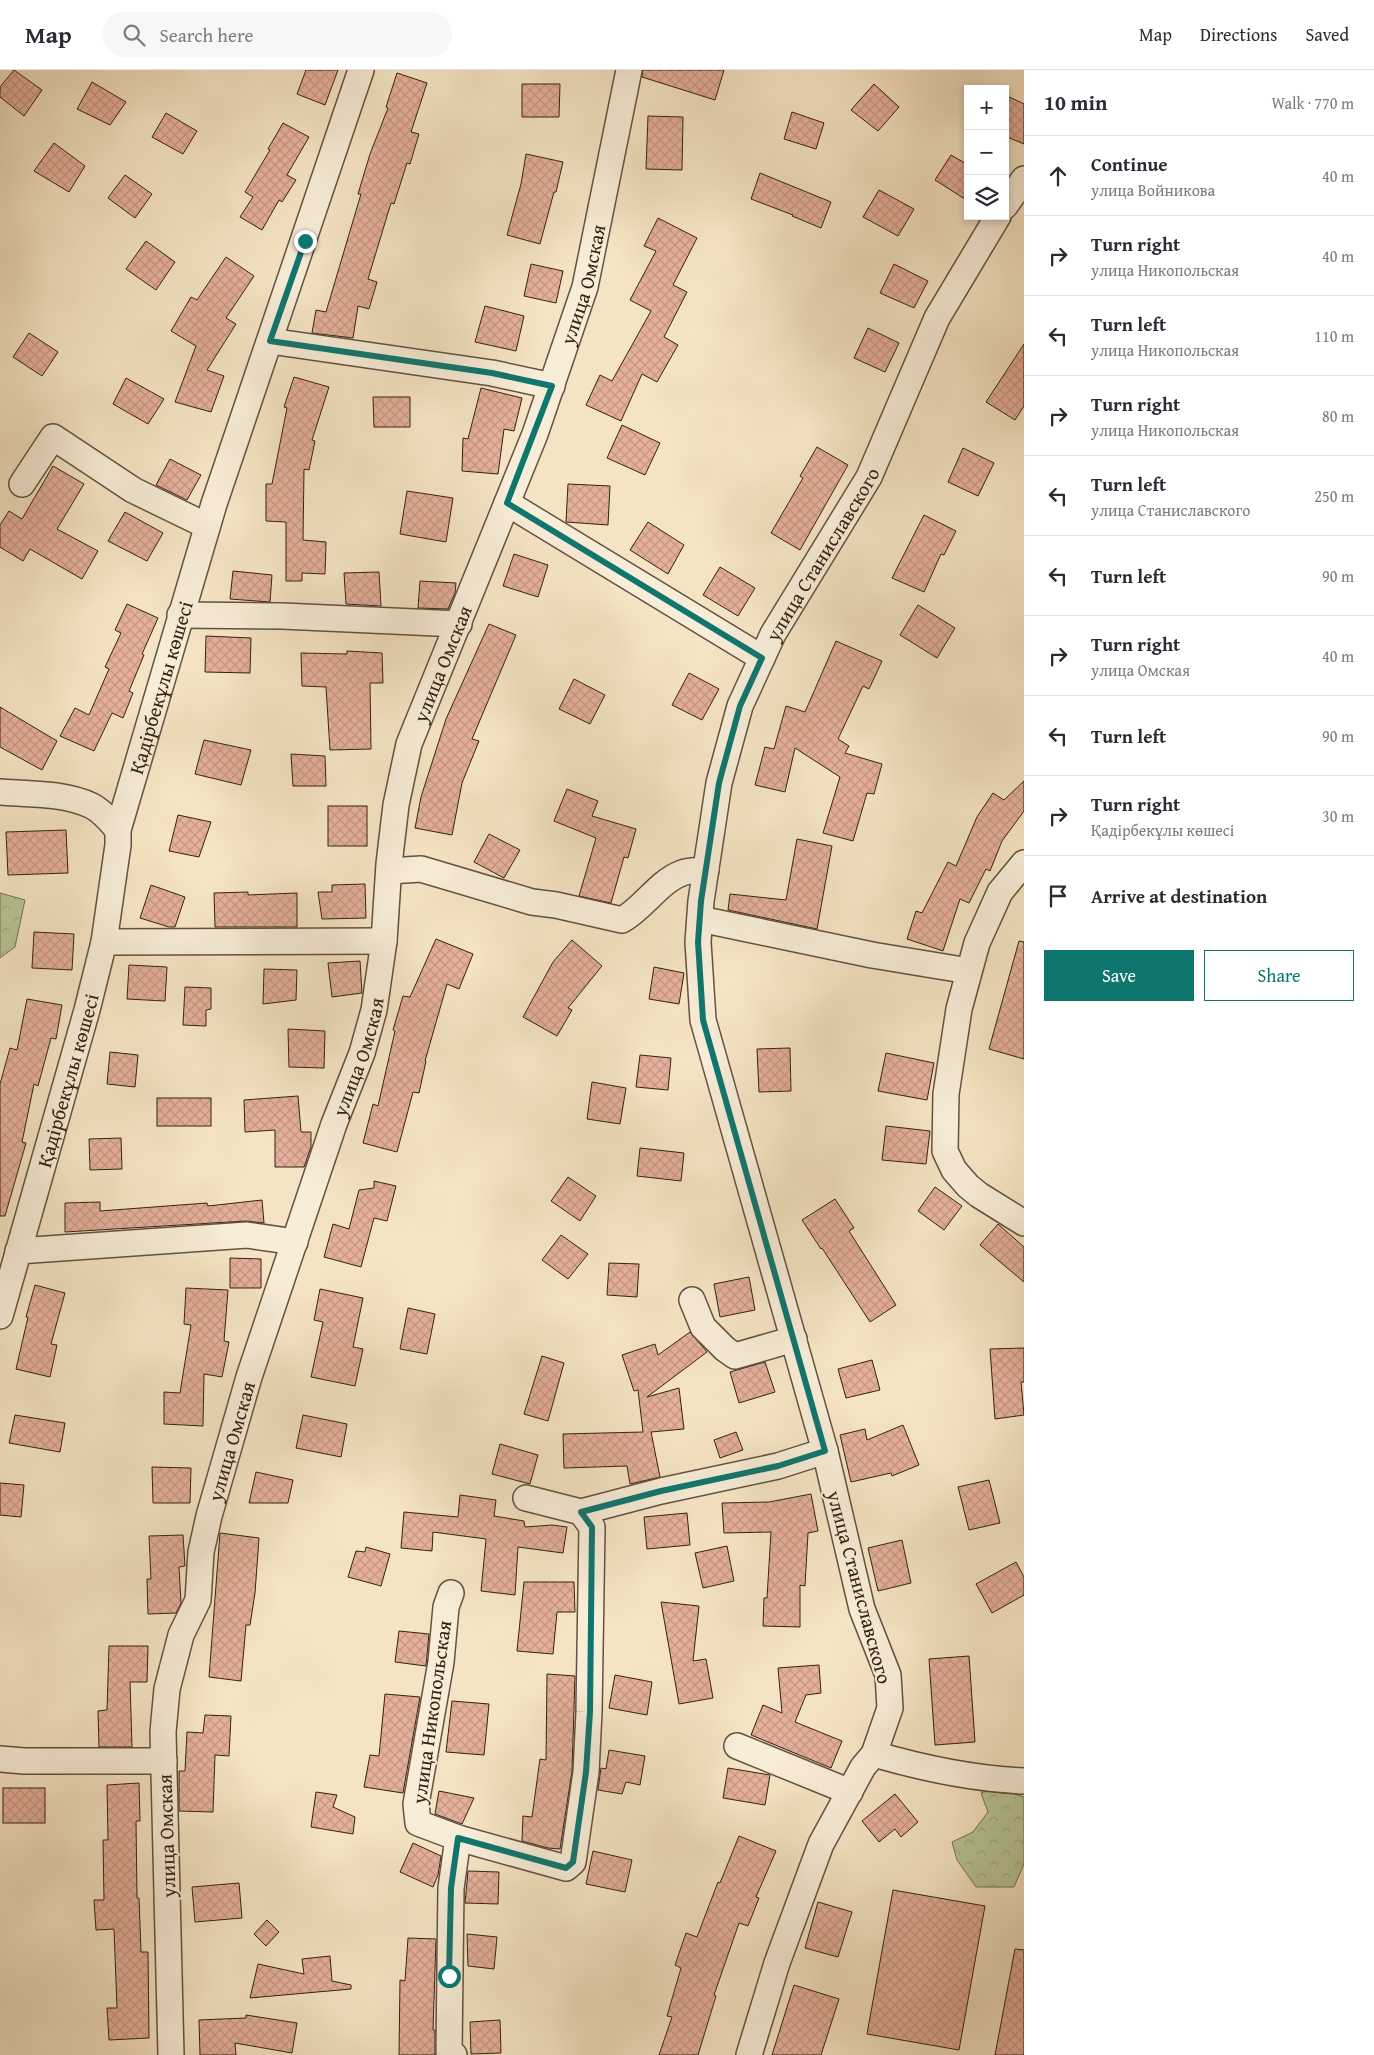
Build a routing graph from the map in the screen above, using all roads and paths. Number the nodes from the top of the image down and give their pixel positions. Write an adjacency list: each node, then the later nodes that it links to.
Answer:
1 (361, 70): 6 (street, Қадірбекұлы көшесі)
2 (628, 70): 7 (street, улица Омская)
3 (1024, 179): 4 (street)
4 (1009, 200)
5 (996, 220): 13 (street, улица Станиславского)
6 (270, 341): 7 (street); 10 (street, Қадірбекұлы көшесі)
7 (552, 386): 9 (street, улица Омская)
8 (22, 484): 10 (street)
9 (507, 503): 12 (street, улица Омская); 13 (street)
10 (207, 526): 11 (street, Қадірбекұлы көшесі)
11 (180, 615): 12 (street); 15 (street, Қадірбекұлы көшесі)
12 (459, 624): 18 (street, улица Омская)
13 (762, 658): 17 (street, улица Станиславского)
14 (0, 792): 15 (street)
15 (118, 830): 21 (street, Қадірбекұлы көшесі)
16 (1024, 863): 22 (street)
17 (706, 870): 18 (street); 19 (street, улица Станиславского)
18 (389, 871): 20 (street, улица Омская)
19 (700, 919): 22 (street); 28 (street, улица Станиславского)
20 (384, 941): 21 (street); 24 (street, улица Омская)
21 (104, 942): 25 (street, Қадірбекұлы көшесі)
22 (969, 972): 23 (street)
23 (1024, 1223)
24 (295, 1242): 25 (street); 36 (street, улица Омская)
25 (18, 1251): 27 (street, Қадірбекұлы көшесі)
26 (692, 1300): 28 (street)
27 (0, 1316)
28 (794, 1339): 29 (street, улица Станиславского)
29 (825, 1451): 31 (street); 34 (street, улица Станиславского)
30 (526, 1498): 31 (street)
31 (581, 1512): 39 (street, улица Никопольская)
32 (451, 1593): 39 (street, улица Никопольская)
33 (737, 1746): 38 (street)
34 (874, 1754): 37 (street); 38 (street, улица Станиславского)
35 (0, 1759): 36 (street)
36 (164, 1761): 40 (street, улица Омская)
37 (1024, 1781)
38 (850, 1792): 42 (street, улица Станиславского)
39 (458, 1838): 41 (street)
40 (171, 2055)
41 (454, 2055)
42 (749, 2055)

